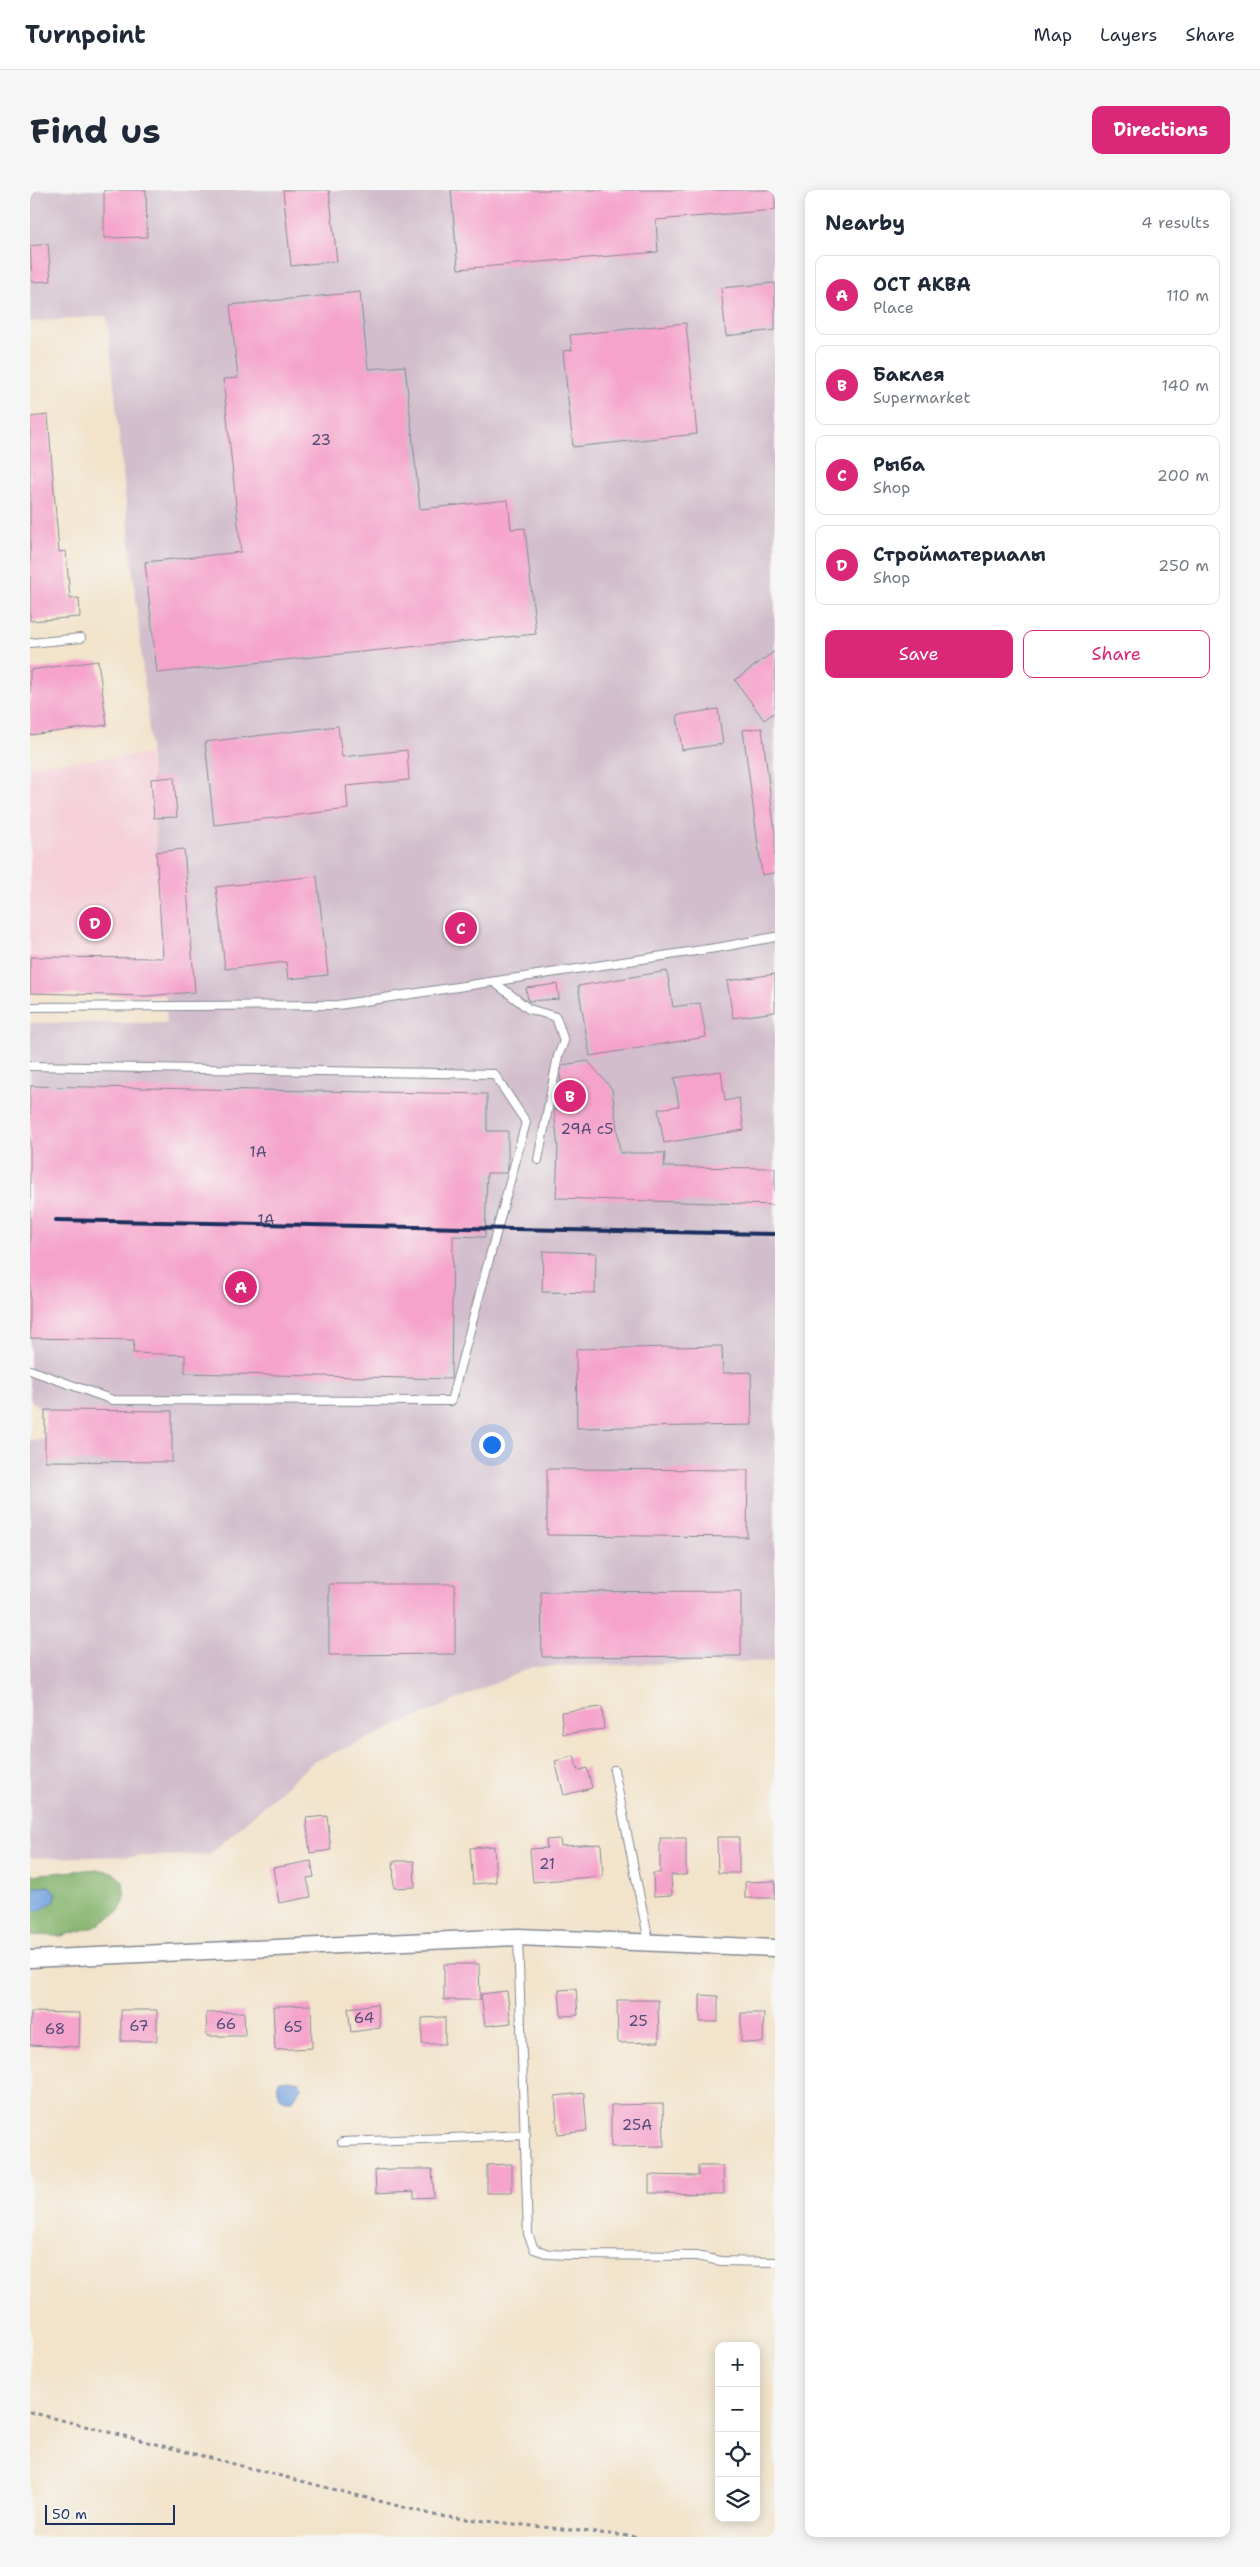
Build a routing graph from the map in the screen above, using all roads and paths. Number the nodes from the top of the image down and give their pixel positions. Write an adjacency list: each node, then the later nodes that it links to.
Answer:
1 (81, 638): 2 (lane)
2 (30, 643)
3 (775, 937): 4 (lane)
4 (494, 982): 5 (lane); 7 (lane)
5 (30, 1007)
6 (30, 1066): 8 (lane)
7 (538, 1160)
8 (30, 1370)
9 (614, 1770): 11 (lane)
10 (518, 1937): 11 (street); 13 (street); 14 (lane)
11 (649, 1942): 12 (street)
12 (775, 1948)
13 (30, 1959)
14 (526, 2135): 15 (lane); 16 (lane)
15 (342, 2142)
16 (775, 2262)
17 (30, 2412): 18 (path)
18 (638, 2537)

